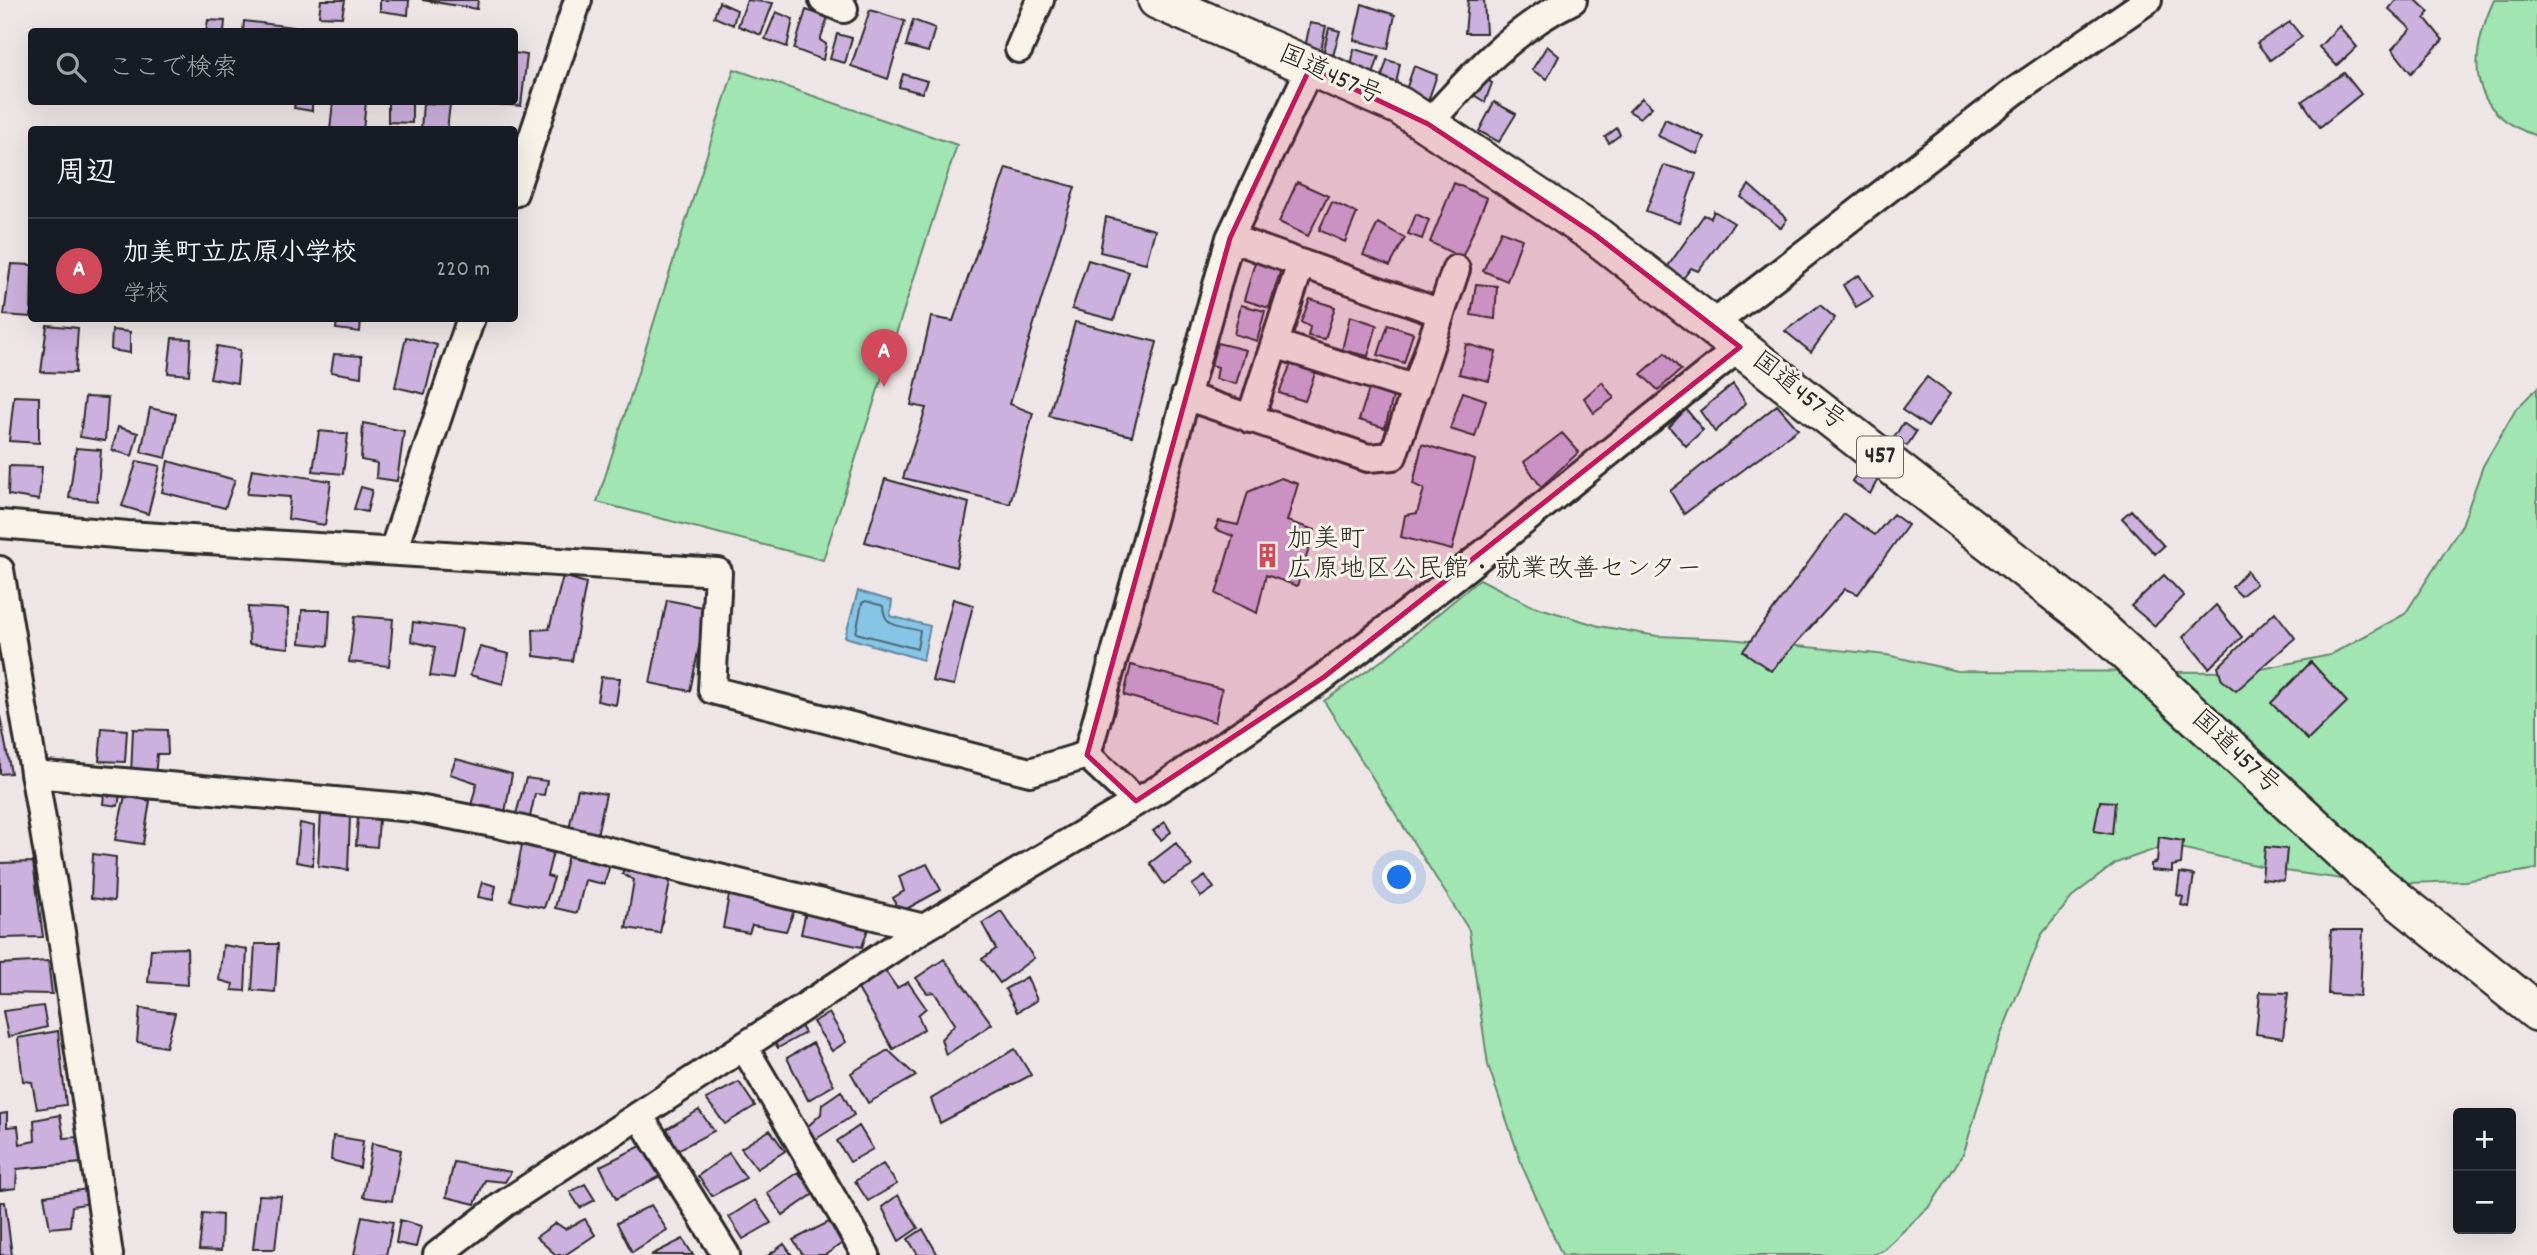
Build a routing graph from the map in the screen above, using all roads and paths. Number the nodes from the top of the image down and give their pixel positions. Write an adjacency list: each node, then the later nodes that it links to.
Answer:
1 (578, 0): 9 (street)
2 (1040, 0): 6 (street)
3 (1573, 0): 8 (street)
4 (2148, 0): 15 (street)
5 (1178, 4): 7 (highway, 国道457号 / 457)
6 (1019, 48)
7 (1310, 68): 8 (highway, 国道457号 / 457); 10 (street)
8 (1428, 124): 15 (highway, 国道457号 / 457)
9 (518, 181)
10 (1230, 238): 11 (street); 18 (street)
11 (1301, 263): 13 (street); 16 (street)
12 (1456, 269): 13 (street)
13 (1441, 313): 17 (street)
14 (470, 322): 21 (street)
15 (1726, 336): 25 (street); 27 (highway, 国道457号 / 457)
16 (1275, 344): 17 (street); 19 (street)
17 (1416, 389): 19 (street)
18 (1185, 397): 19 (street); 23 (street)
19 (1250, 419)
20 (0, 524): 21 (street)
21 (393, 551): 23 (street)
22 (0, 570): 24 (street)
23 (1087, 755): 25 (street)
24 (34, 774): 26 (street); 30 (street)
25 (1136, 801): 26 (street)
26 (924, 928): 28 (street)
27 (2537, 1012)
28 (744, 1047): 29 (street); 33 (street)
29 (639, 1115): 31 (street); 32 (street)
30 (109, 1255)
31 (437, 1255)
32 (726, 1255)
33 (866, 1255)

